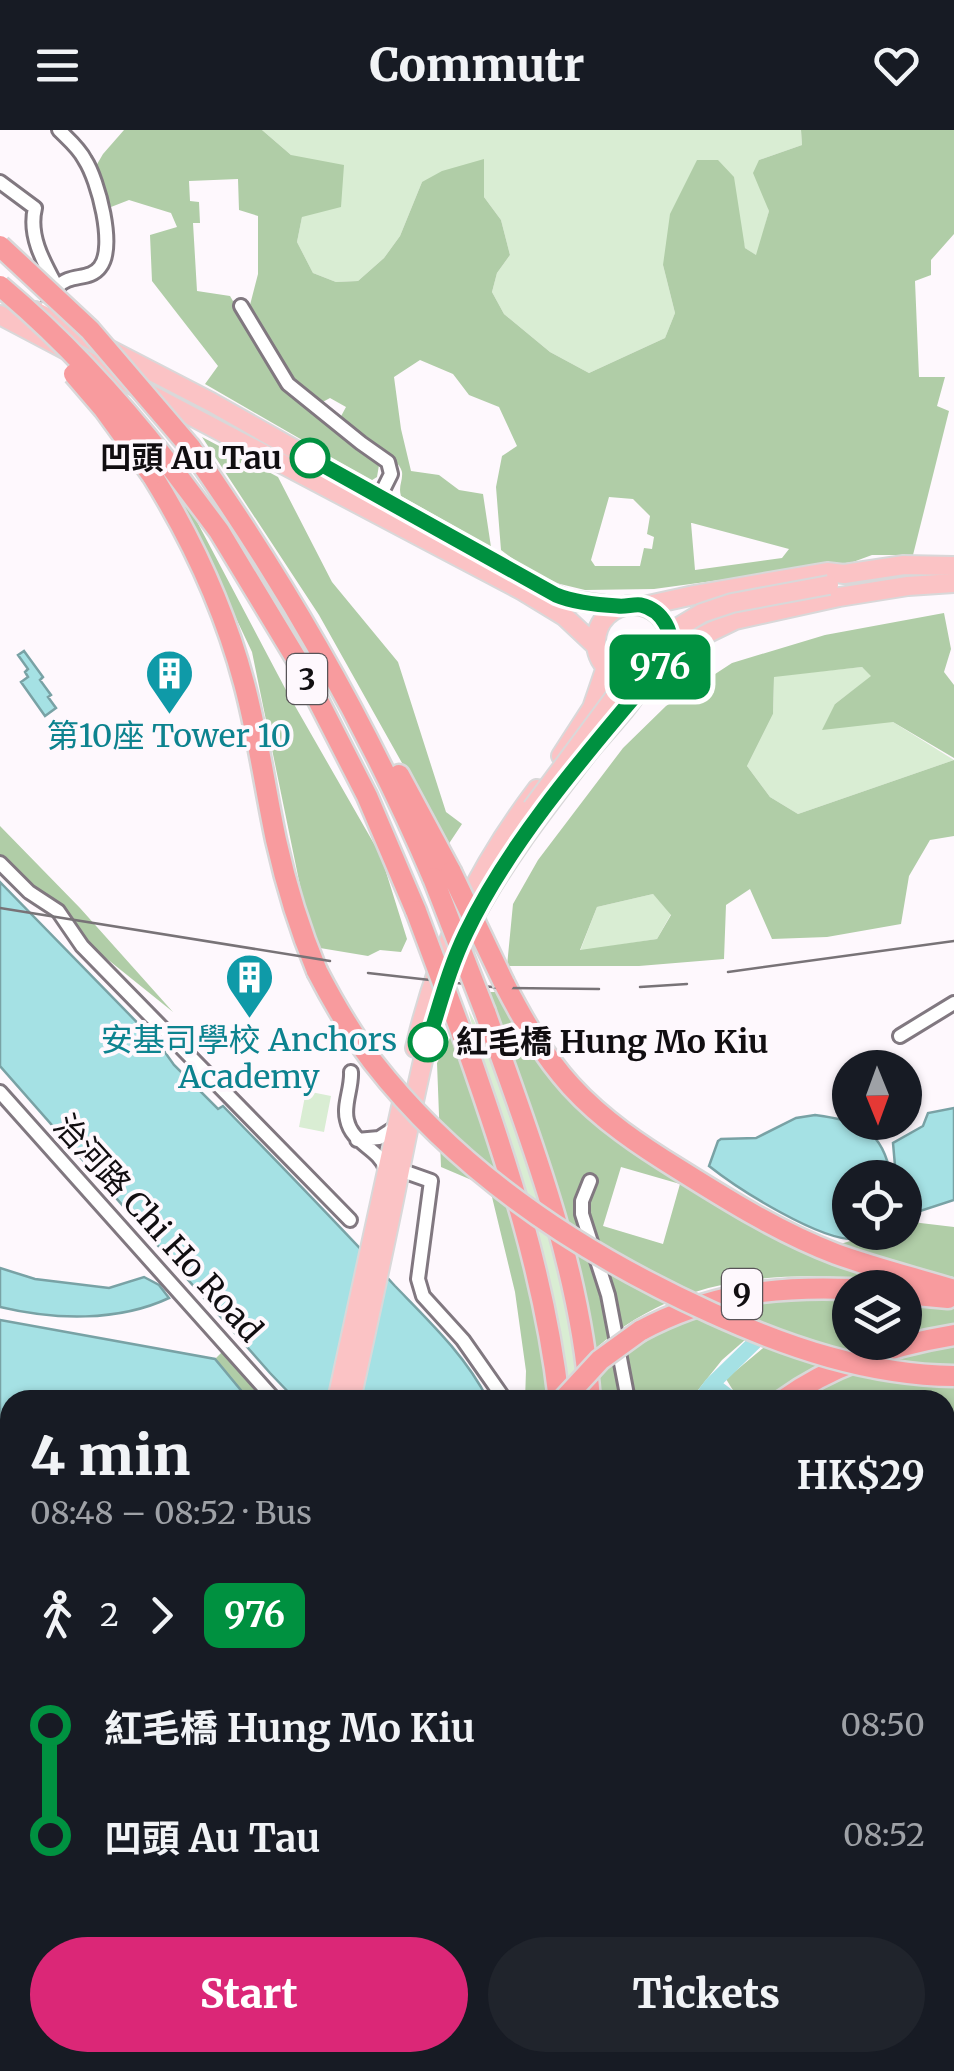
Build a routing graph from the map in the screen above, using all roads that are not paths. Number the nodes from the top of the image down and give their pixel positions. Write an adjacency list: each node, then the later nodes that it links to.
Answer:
1 (59, 130): 4 (street)
2 (0, 182): 4 (street)
3 (0, 246): 20 (highway, 3, bridge)
4 (57, 288): 8 (street)
5 (0, 290): 8 (main road); 9 (highway, 3, bridge)
6 (241, 306): 10 (street)
7 (0, 315): 16 (main road)
8 (44, 316): 10 (main road)
9 (160, 469): 37 (highway, bridge); 42 (highway, 3, bridge)
10 (379, 498): 15 (main road)
11 (954, 566): 12 (main road)
12 (836, 579): 14 (main road); 19 (main road, bridge)
13 (954, 583): 17 (main road)
14 (644, 606): 15 (main road); 17 (main road)
15 (620, 607): 16 (main road)
16 (596, 646): 18 (main road)
17 (664, 662): 19 (main road)
18 (606, 667): 19 (main road); 21 (main road)
19 (645, 668): 21 (main road, bridge); 29 (main road)
20 (349, 704): 33 (highway, bridge); 44 (highway, 3, bridge)
21 (491, 860): 27 (main road)
22 (0, 863): 31 (street)
23 (954, 1003): 24 (street)
24 (900, 1036)
25 (351, 1072): 28 (street)
26 (0, 1092): 38 (street, 治河路 Chi Ho Road)
27 (396, 1126): 28 (street); 29 (main road)
28 (358, 1140): 29 (street)
29 (393, 1169): 39 (main road); 40 (main road); 41 (street)
30 (590, 1181): 45 (street)
31 (350, 1220)
32 (832, 1289): 43 (highway, 9, bridge)
33 (954, 1290)
34 (922, 1296): 35 (highway)
35 (954, 1299)
36 (954, 1336): 46 (highway)
37 (954, 1376)
38 (266, 1390)
39 (339, 1390)
40 (353, 1390)
41 (498, 1390)
42 (559, 1390)
43 (571, 1390)
44 (589, 1390)
45 (626, 1390)
46 (799, 1390)

